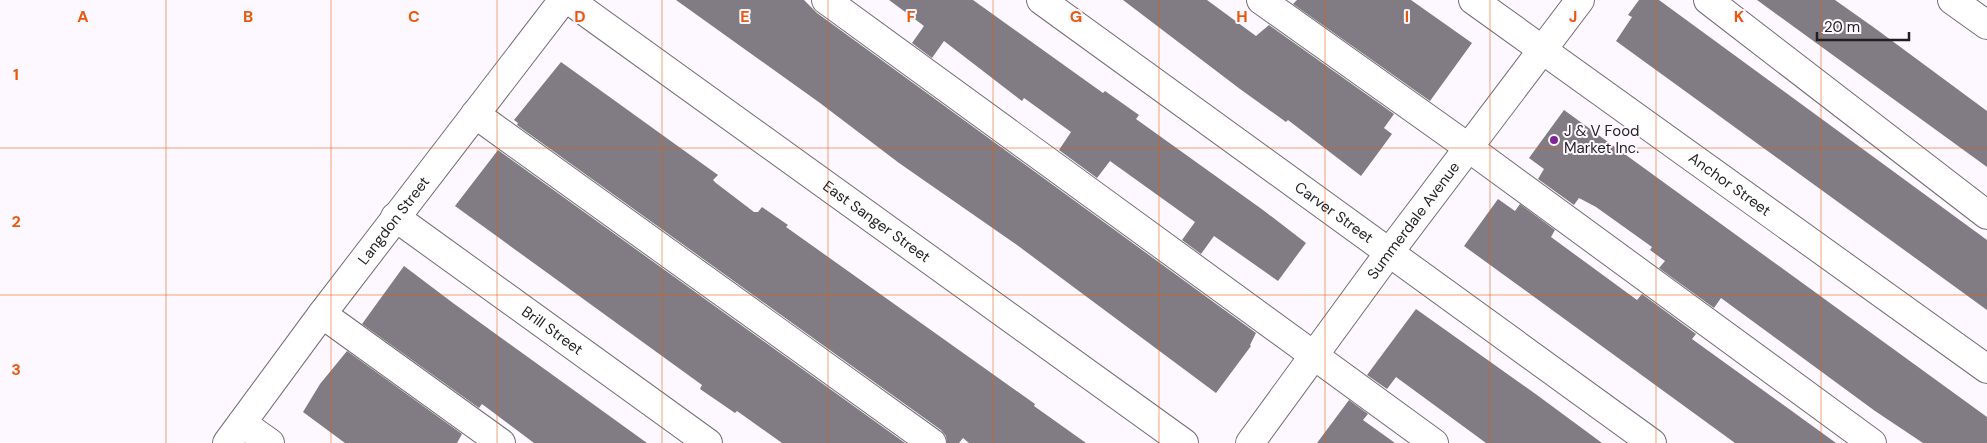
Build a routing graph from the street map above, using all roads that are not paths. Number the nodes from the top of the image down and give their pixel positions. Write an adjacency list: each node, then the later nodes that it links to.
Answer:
1 (563, 0): 12 (street, Langdon Street)
2 (569, 0): 25 (street, East Sanger Street)
3 (826, 0): 18 (street)
4 (1041, 0): 16 (street, Carver Street)
5 (1261, 0): 13 (street)
6 (1473, 0): 11 (street, Anchor Street)
7 (1580, 0): 11 (street, Summerdale Avenue)
8 (1708, 0): 14 (street)
9 (1952, 0): 10 (street)
10 (1987, 25)
11 (1541, 49): 13 (street, Summerdale Avenue); 19 (street, Anchor Street)
12 (475, 114): 15 (street, Langdon Street); 24 (street)
13 (1469, 148): 16 (street, Summerdale Avenue); 29 (street)
14 (1987, 215)
15 (395, 218): 17 (street, Langdon Street); 23 (street, Brill Street)
16 (1388, 254): 18 (street, Summerdale Avenue); 28 (street, Carver Street)
17 (322, 314): 20 (street, Langdon Street); 22 (street)
18 (1314, 356): 26 (street, Summerdale Avenue); 27 (street)
19 (1987, 369)
20 (235, 433): 21 (street)
21 (270, 443)
22 (502, 443)
23 (708, 443)
24 (932, 443)
25 (1184, 443)
26 (1250, 443)
27 (1434, 443)
28 (1652, 443)
29 (1872, 443)

